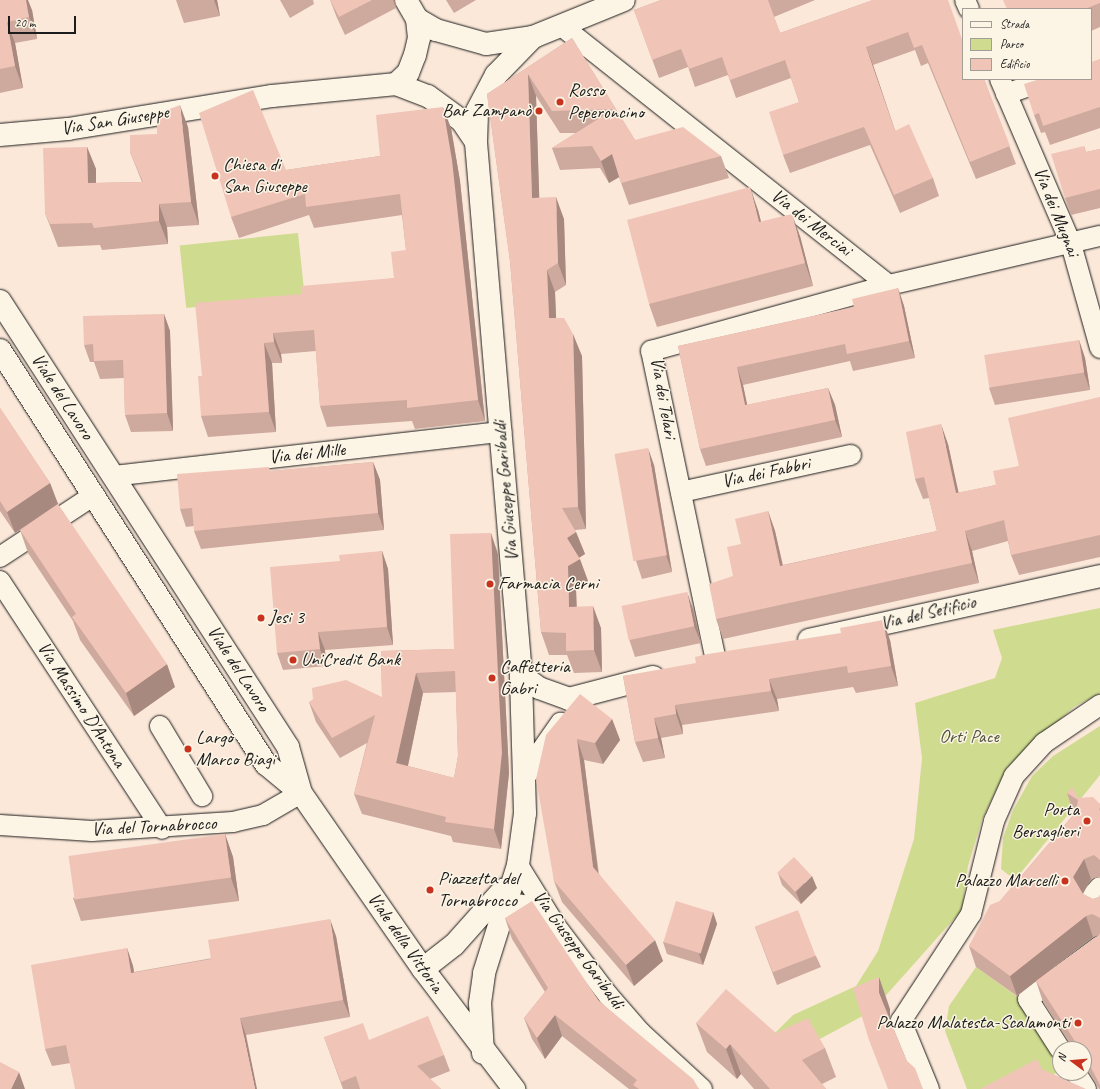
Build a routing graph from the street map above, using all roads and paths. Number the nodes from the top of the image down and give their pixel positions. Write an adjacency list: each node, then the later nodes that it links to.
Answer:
1 (406, 0): 3 (main road)
2 (624, 0): 4 (main road)
3 (416, 19): 5 (main road); 7 (main road)
4 (563, 27): 5 (main road); 13 (street, Via dei Merciai)
5 (533, 37): 10 (main road, Via Giuseppe Garibaldi)
6 (1043, 80): 8 (street)
7 (396, 84): 9 (main road, Via San Giuseppe); 10 (main road, Via San Giuseppe)
8 (1003, 87): 12 (street, Via dei Mugnai)
9 (0, 135)
10 (476, 142): 17 (main road, Via Giuseppe Garibaldi)
11 (1100, 236): 12 (street)
12 (1071, 244): 13 (street); 15 (street, Via dei Mugnai)
13 (889, 285): 20 (street, Via dei Telari)
14 (0, 301): 19 (main road, Viale del Lavoro)
15 (1100, 348)
16 (0, 350): 21 (main road, Viale del Lavoro)
17 (502, 432): 19 (street, Via dei Mille); 29 (main road, Via Giuseppe Garibaldi)
18 (852, 454): 20 (street, Via dei Fabbri)
19 (113, 476): 34 (main road, Viale del Lavoro)
20 (681, 492): 27 (street, Via dei Telari)
21 (94, 495): 22 (street); 34 (main road, Viale del Lavoro)
22 (0, 557)
23 (1100, 576): 25 (main road, Via del Setificio)
24 (0, 581): 37 (street, Via Massimo D'Antona)
25 (785, 645)
26 (739, 656): 27 (main road)
27 (707, 663)
28 (675, 671): 30 (main road)
29 (521, 675): 30 (main road); 33 (main road, Via Giuseppe Garibaldi)
30 (594, 692): 33 (main road)
31 (1100, 705): 42 (street)
32 (160, 726): 35 (street)
33 (524, 777): 38 (main road, Via Giuseppe Garibaldi)
34 (301, 793): 37 (street, Via del Tornabrocco); 46 (main road, Viale della Vittoria)
35 (202, 796)
36 (0, 825): 37 (street, Via del Tornabrocco)
37 (162, 829)
38 (518, 865): 40 (street, Via Giuseppe Garibaldi); 44 (main road); 46 (main road)
39 (1100, 887): 41 (street)
40 (542, 906): 44 (street); 50 (street, Via Giuseppe Garibaldi)
41 (1100, 908)
42 (972, 914): 43 (street); 51 (street)
43 (992, 914)
44 (499, 916): 48 (main road)
45 (1100, 946): 47 (street)
46 (423, 970): 48 (main road, Viale della Vittoria)
47 (1055, 1041)
48 (483, 1053): 49 (main road, Viale della Vittoria)
49 (514, 1089)
50 (702, 1089)
51 (929, 1089)

